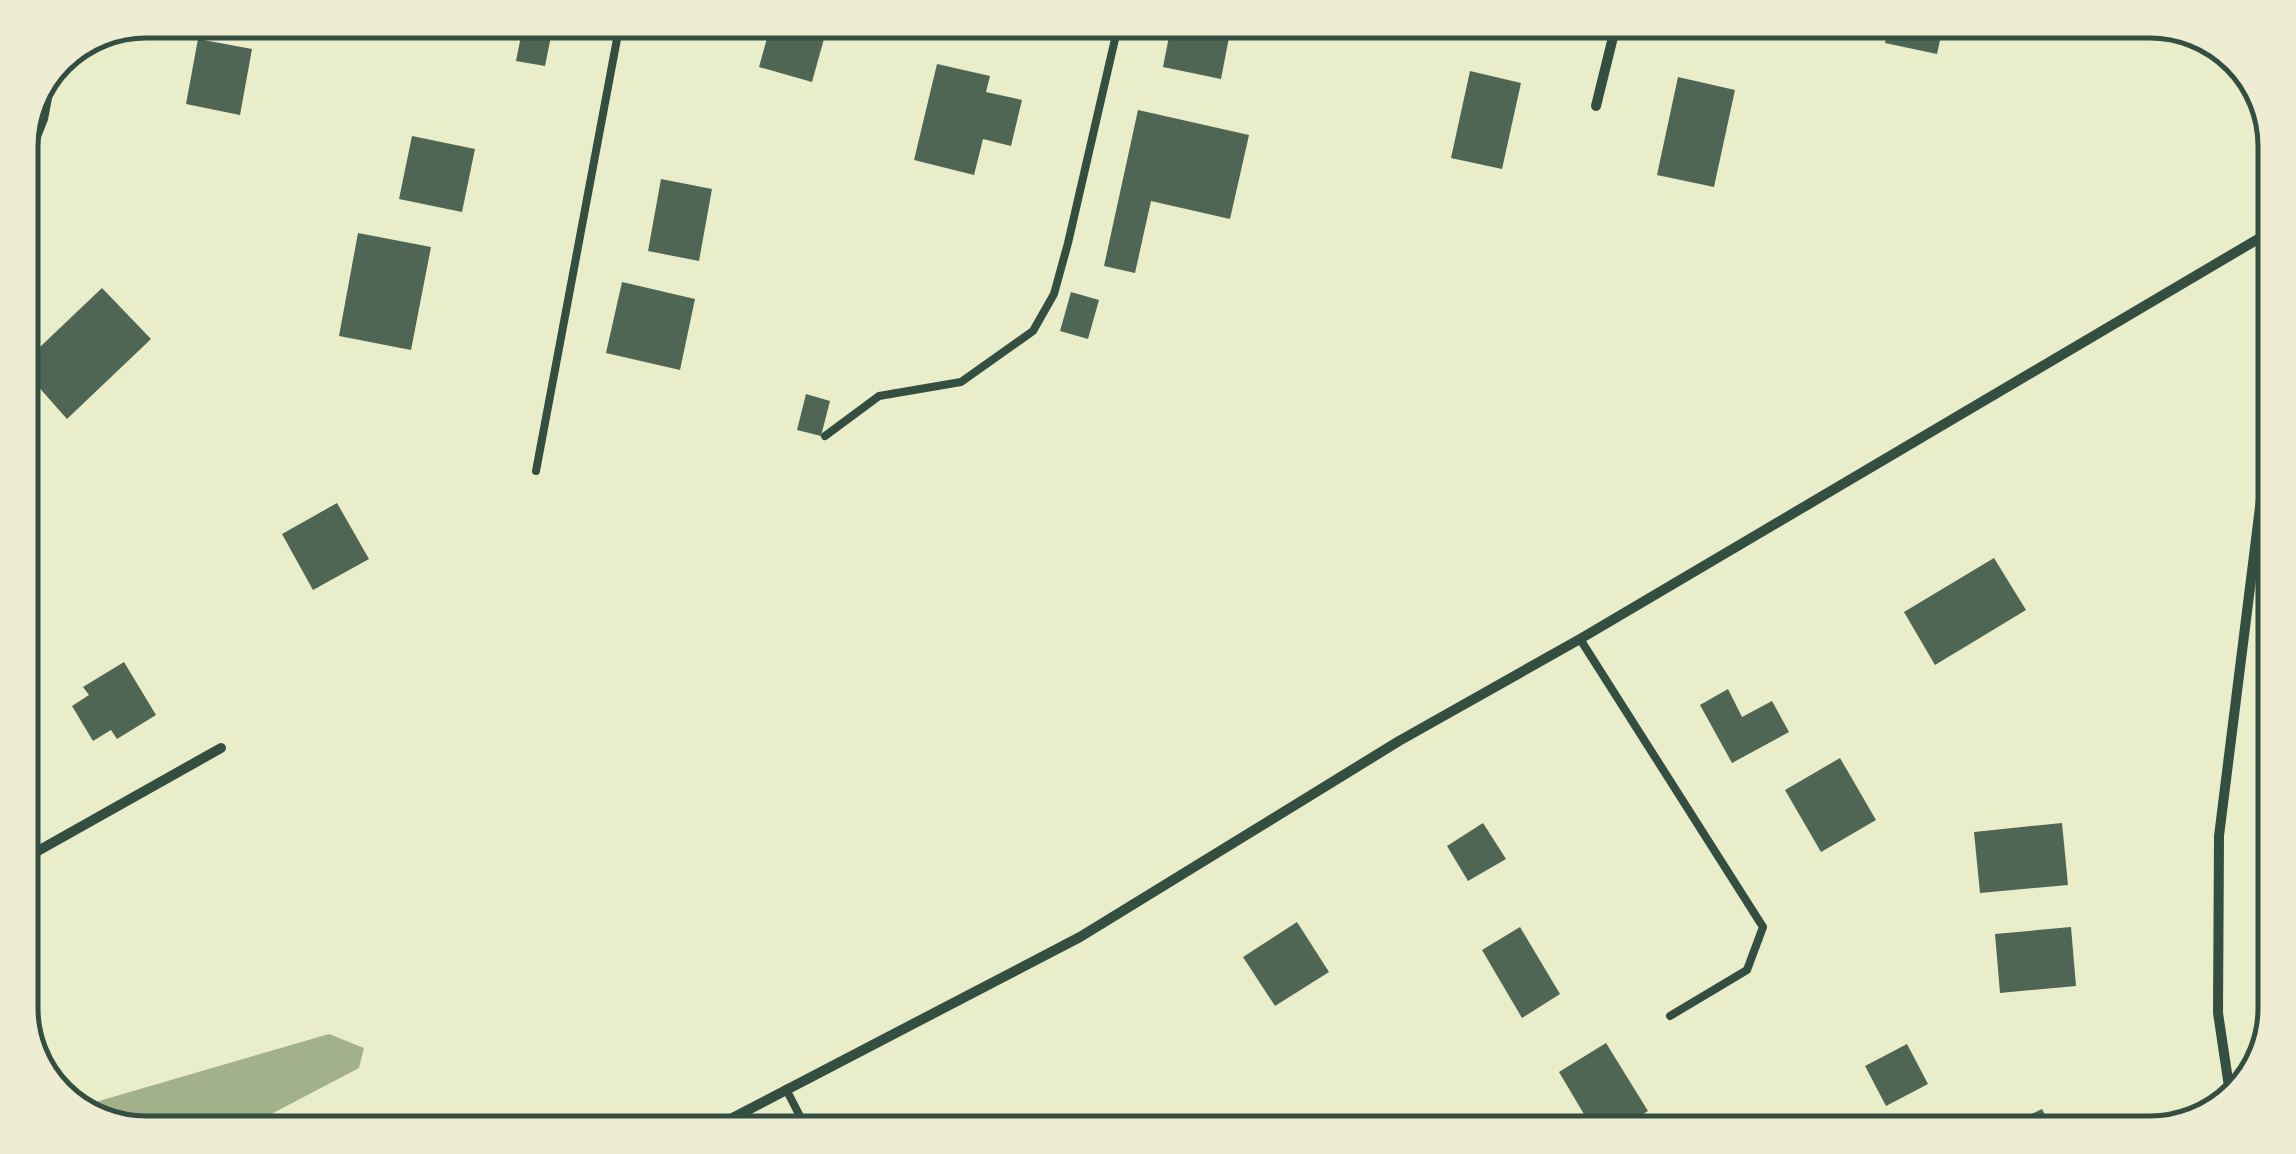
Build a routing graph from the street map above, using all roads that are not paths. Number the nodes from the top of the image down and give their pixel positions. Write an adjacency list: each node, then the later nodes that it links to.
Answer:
1 (617, 38): 7 (lane)
2 (1115, 38): 6 (lane)
3 (1614, 38): 4 (street)
4 (1596, 106)
5 (2258, 239): 9 (street)
6 (825, 436)
7 (536, 471)
8 (2258, 523): 13 (street)
9 (1580, 639): 12 (lane); 14 (street)
10 (221, 748): 11 (street)
11 (38, 851)
12 (1670, 1016)
13 (2228, 1083)
14 (786, 1089): 15 (street); 16 (lane)
15 (736, 1116)
16 (800, 1116)

